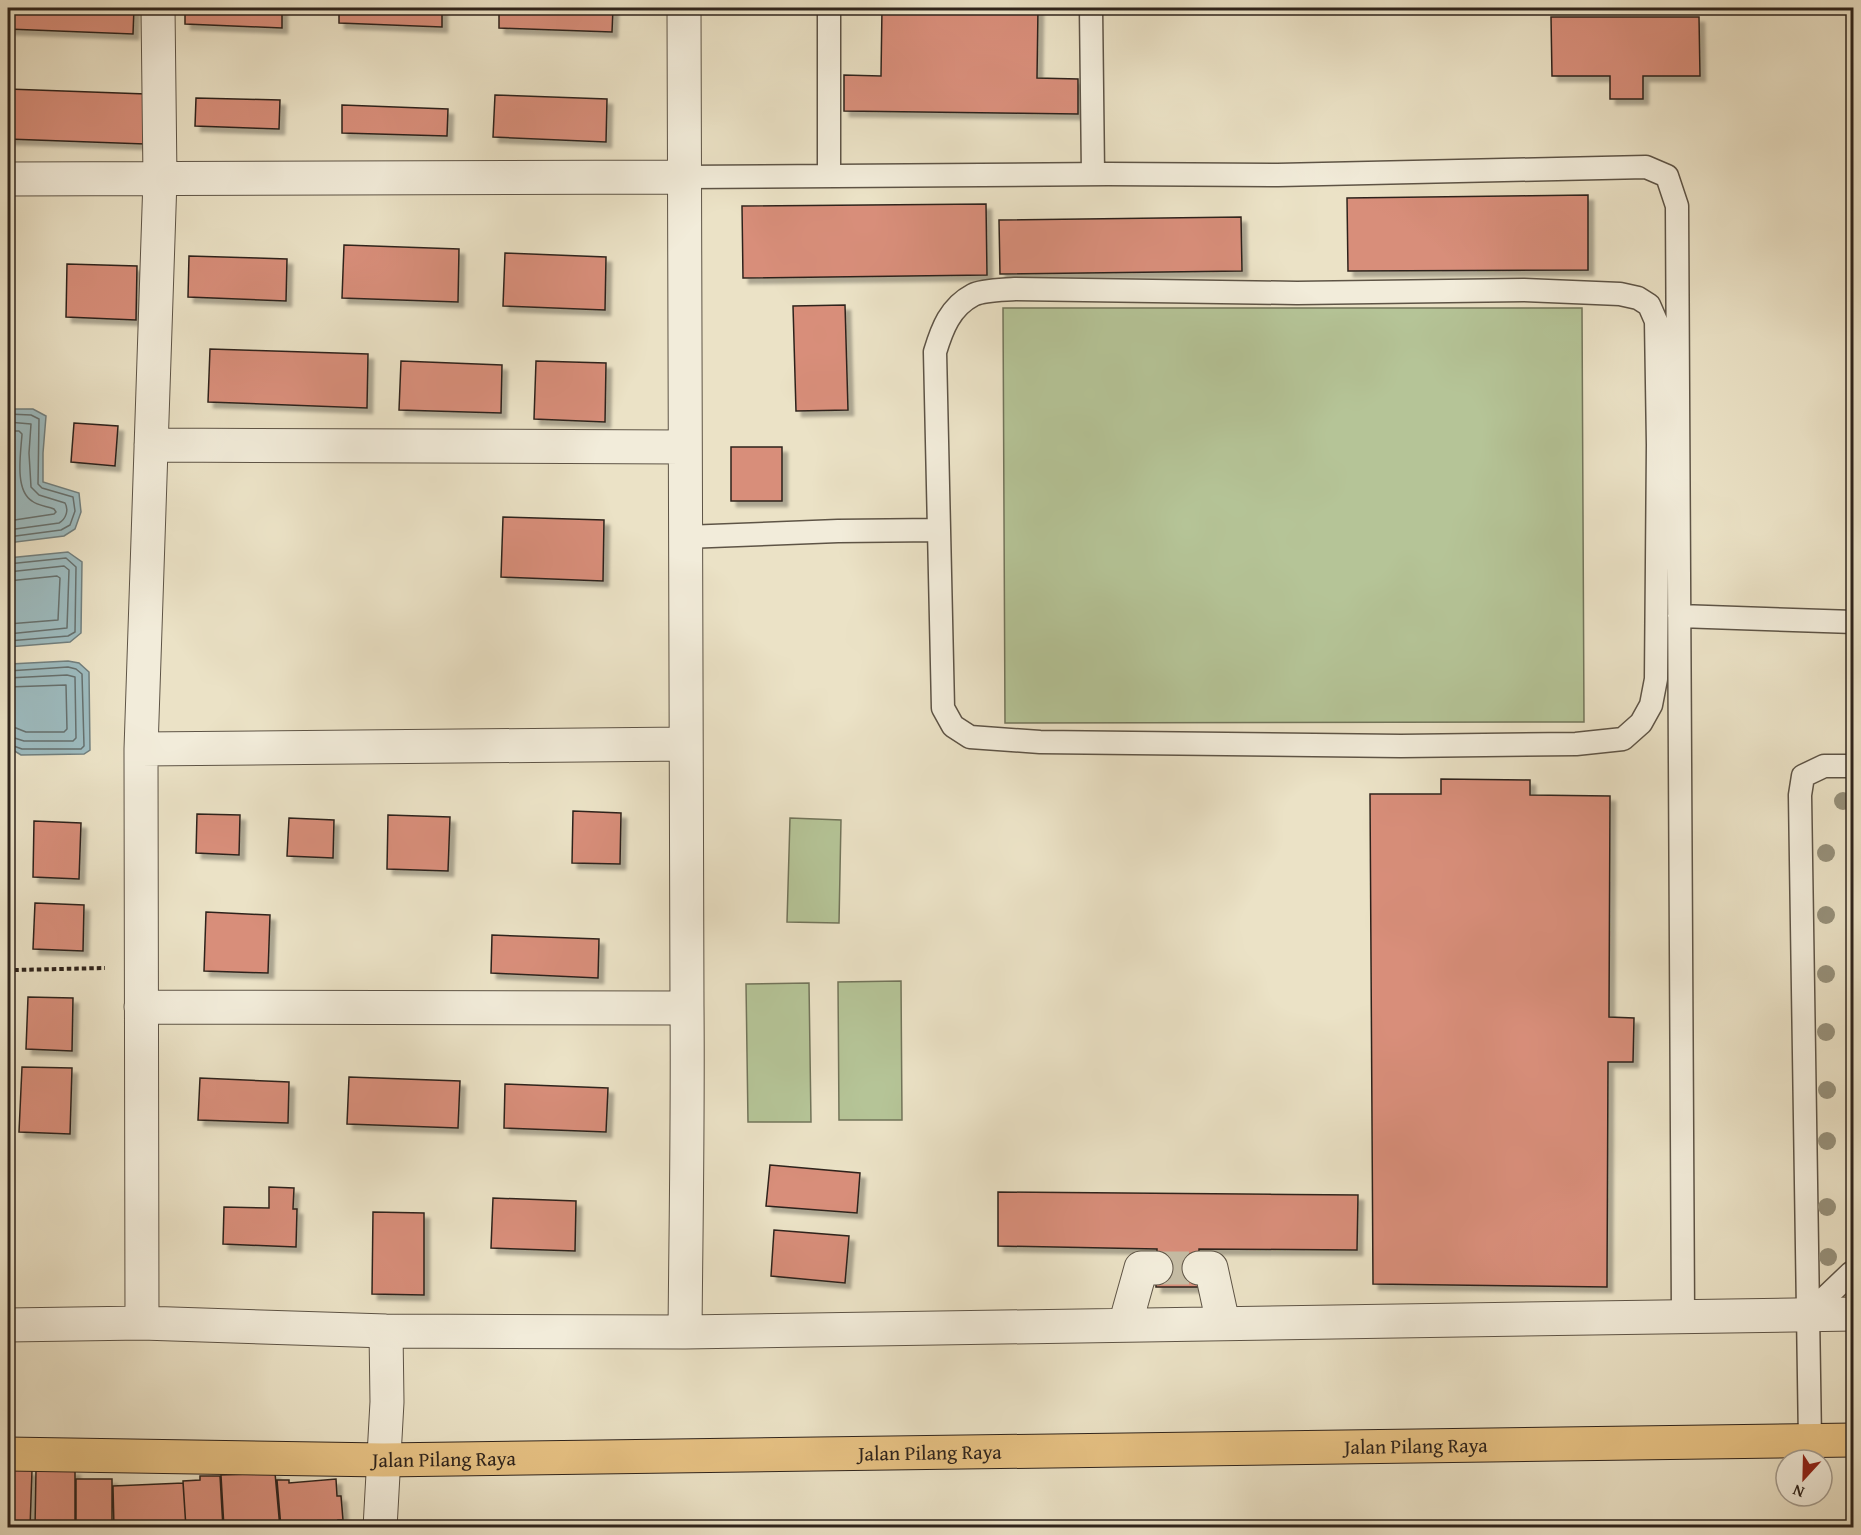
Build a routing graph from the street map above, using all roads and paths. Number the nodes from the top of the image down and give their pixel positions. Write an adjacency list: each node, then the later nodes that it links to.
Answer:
1 (158, 8): 9 (street)
2 (684, 8): 7 (street)
3 (829, 8): 6 (lane)
4 (1091, 8): 5 (lane)
5 (1093, 174): 6 (lane); 14 (lane)
6 (830, 176): 7 (lane)
7 (683, 177): 9 (street); 11 (street)
8 (8, 179): 9 (street)
9 (160, 179): 10 (street)
10 (151, 445): 11 (street); 17 (street)
11 (683, 447): 13 (street)
12 (938, 530): 12 (lane); 13 (lane)
13 (685, 537): 16 (street)
14 (1679, 616): 15 (lane); 28 (lane)
15 (1854, 622)
16 (686, 744): 17 (street); 22 (street)
17 (141, 749): 19 (street)
18 (1854, 766): 26 (lane)
19 (142, 968): 20 (path); 21 (street)
20 (8, 974)
21 (141, 1007): 22 (street); 29 (street)
22 (687, 1008): 33 (street)
23 (1156, 1268): 32 (street)
24 (1199, 1268): 30 (street)
25 (1851, 1273): 26 (lane)
26 (1808, 1314): 27 (street); 28 (street); 36 (lane)
27 (1854, 1314)
28 (1683, 1316): 30 (street)
29 (142, 1323): 31 (street); 34 (street)
30 (1223, 1323): 32 (street)
31 (8, 1325)
32 (1125, 1325): 33 (street)
33 (685, 1332): 34 (street)
34 (386, 1343): 38 (street)
35 (1854, 1440): 36 (highway, Jalan Pilang Raya)
36 (1810, 1441): 38 (highway, Jalan Pilang Raya)
37 (8, 1454): 38 (highway, Jalan Pilang Raya)
38 (382, 1460): 39 (street)
39 (380, 1517)

